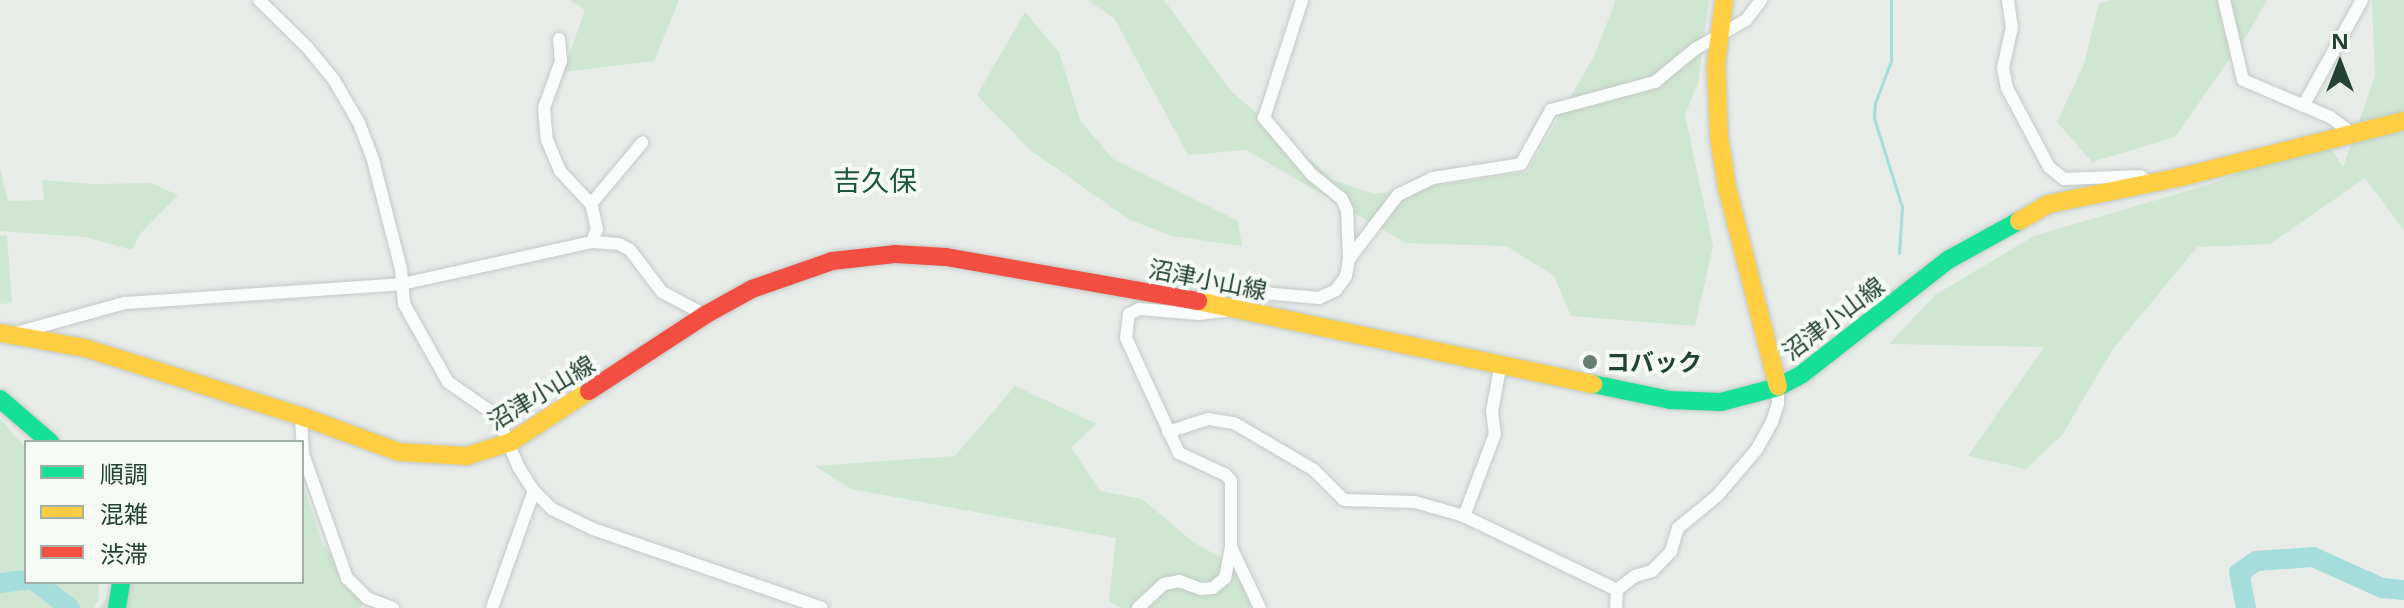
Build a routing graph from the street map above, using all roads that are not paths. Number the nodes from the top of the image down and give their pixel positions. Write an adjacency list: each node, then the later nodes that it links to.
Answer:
1 (259, 0): 18 (street)
2 (1302, 0): 17 (street)
3 (1724, 0): 9 (main road)
4 (1761, 0): 9 (street)
5 (2008, 0): 14 (street)
6 (2224, 0): 10 (street)
7 (2362, 0): 10 (street)
8 (559, 39): 15 (street)
9 (1718, 39): 17 (street); 24 (main road)
10 (2303, 106): 12 (street)
11 (2404, 121): 12 (main road, 沼津小山線)
12 (2353, 134): 14 (main road, 沼津小山線)
13 (642, 143): 15 (street)
14 (2150, 183): 24 (main road, 沼津小山線)
15 (591, 204): 16 (street)
16 (592, 242): 18 (street); 21 (street)
17 (1349, 259): 19 (street)
18 (402, 284): 22 (street); 30 (street)
19 (1197, 301): 20 (main road, 沼津小山線); 21 (main road, 沼津小山線)
20 (1245, 310): 23 (main road, 沼津小山線); 27 (street)
21 (705, 315): 30 (main road, 沼津小山線)
22 (7, 333): 26 (main road, 沼津小山線)
23 (1501, 363): 24 (main road, 沼津小山線); 33 (street)
24 (1778, 387): 36 (street)
25 (0, 399): 28 (main road)
26 (301, 416): 29 (street); 30 (main road, 沼津小山線)
27 (1168, 432): 33 (street); 34 (street)
28 (48, 440)
29 (302, 440)
30 (511, 442): 32 (street)
31 (304, 457): 39 (street)
32 (534, 491): 37 (street); 40 (street)
33 (1464, 516): 36 (street)
34 (1231, 547): 41 (street); 42 (street)
35 (121, 584): 38 (main road)
36 (1617, 590): 43 (street)
37 (815, 606)
38 (117, 608)
39 (393, 608)
40 (492, 608)
41 (1138, 608)
42 (1260, 608)
43 (1616, 608)

